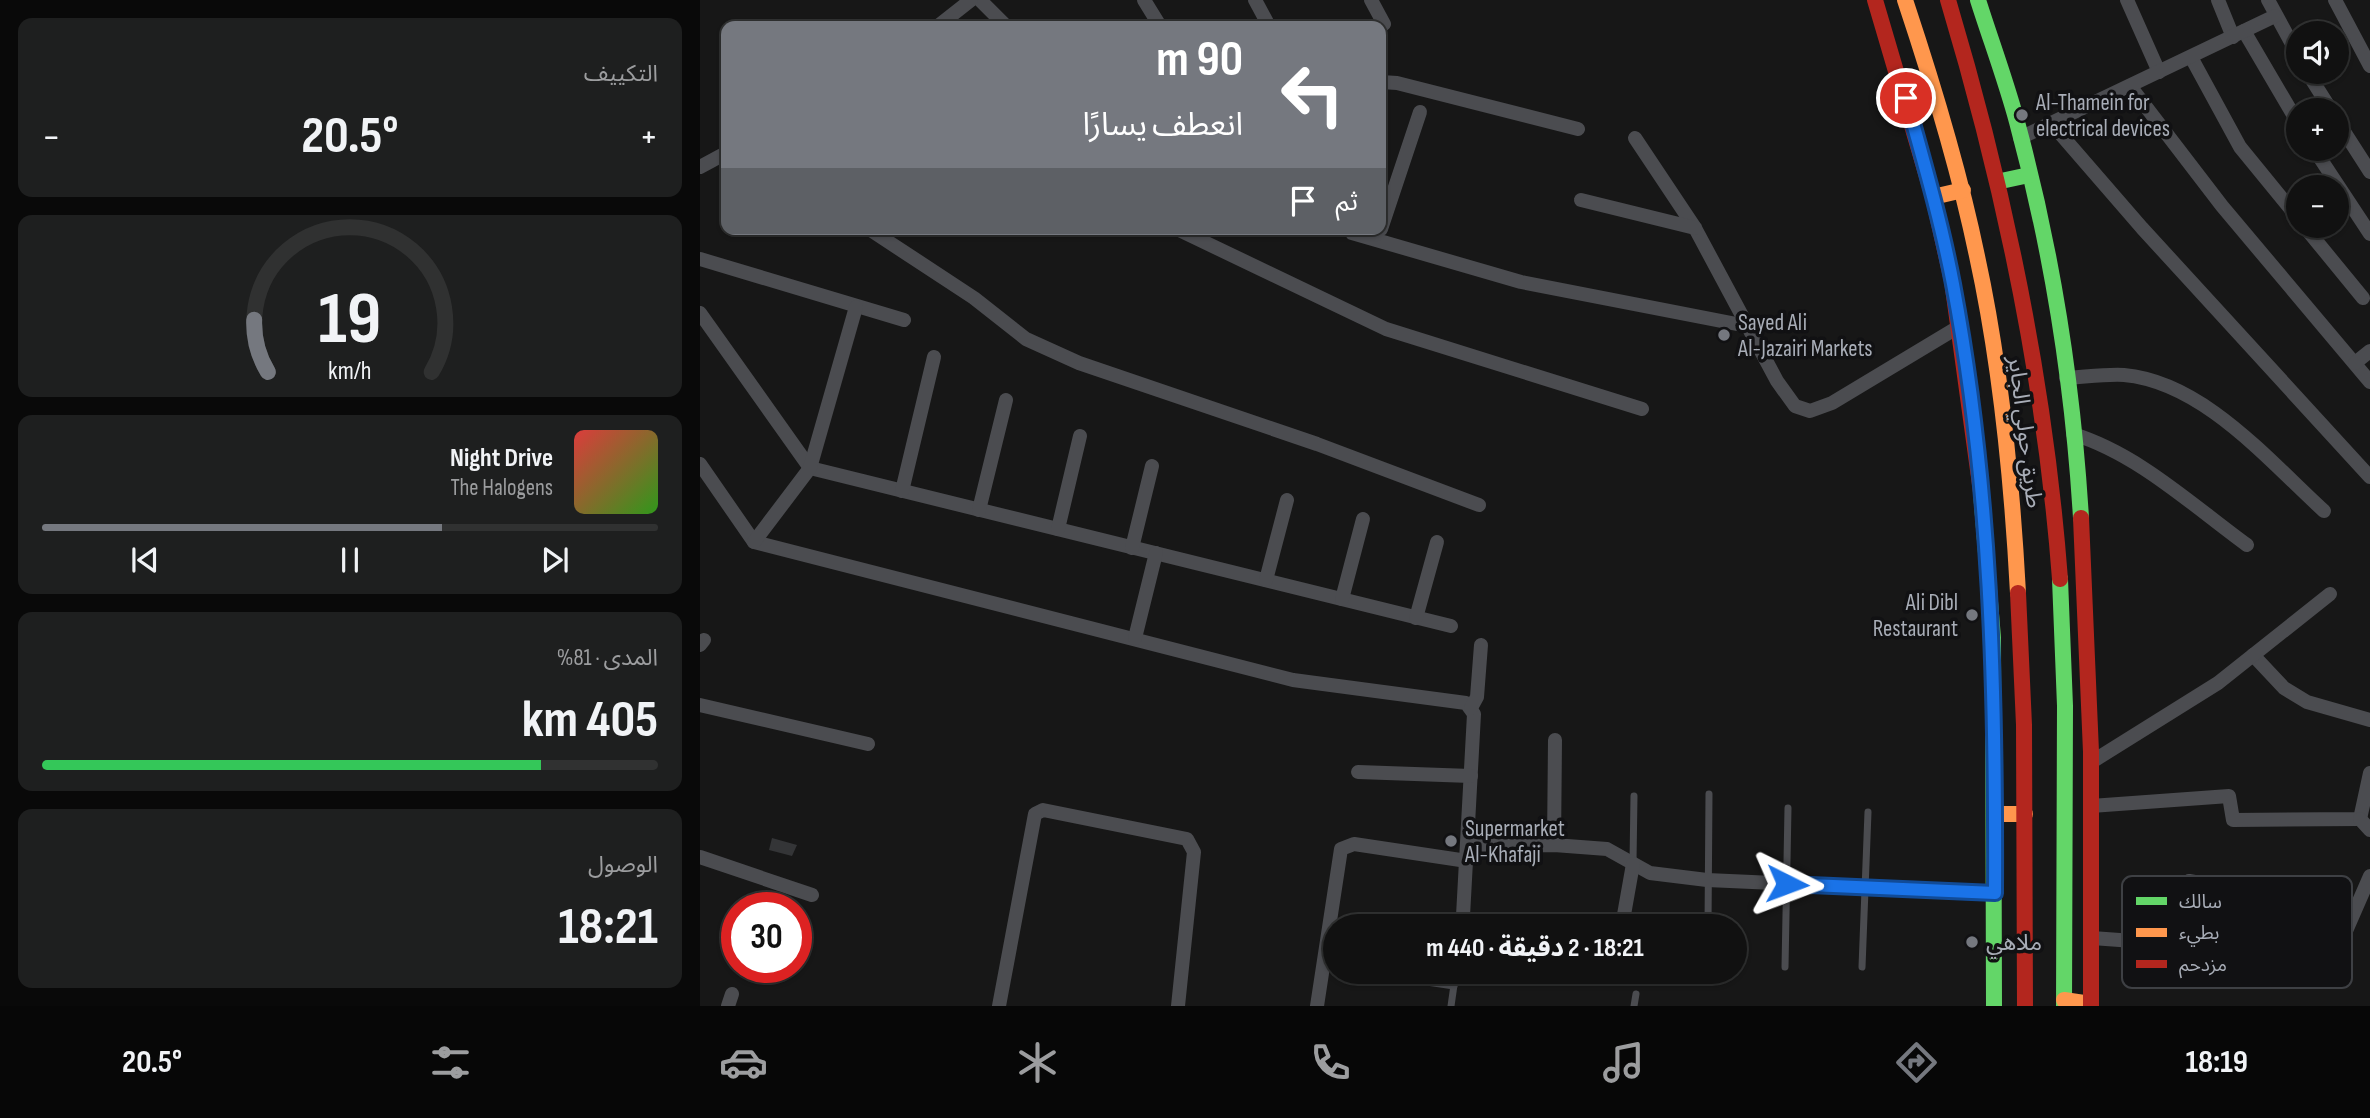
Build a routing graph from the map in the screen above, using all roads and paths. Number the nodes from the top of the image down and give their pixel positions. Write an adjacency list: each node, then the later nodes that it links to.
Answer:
1 (971, 0): 15 (street)
2 (980, 0): 16 (street)
3 (1144, 0): 17 (street)
4 (1255, 0): 18 (street)
5 (1371, 0): 19 (street)
6 (1875, 0): 41 (main road)
7 (1905, 0): 40 (main road, طريق حولي الجاير)
8 (1948, 0): 39 (main road, طريق حولي الجاير)
9 (1978, 0): 32 (main road)
10 (2127, 0): 24 (street)
11 (2218, 0): 20 (street)
12 (2268, 0): 14 (street)
13 (2335, 0): 23 (street)
14 (2275, 16): 20 (street); 21 (street)
15 (944, 21)
16 (1001, 21)
17 (1157, 21)
18 (1266, 21)
19 (1382, 21)
20 (2239, 34): 22 (street); 27 (street)
21 (2286, 35)
22 (2191, 57): 24 (street); 43 (street)
23 (2370, 66)
24 (2159, 72): 26 (street)
25 (1386, 82): 30 (street)
26 (2130, 86): 29 (street); 62 (street)
27 (2286, 105)
28 (1420, 112): 44 (street)
29 (2052, 123): 32 (street); 74 (street)
30 (1578, 129)
31 (1636, 138): 45 (street)
32 (2020, 138): 38 (main road)
33 (2349, 139): 37 (street)
34 (721, 156): 36 (street)
35 (2322, 161): 46 (street)
36 (700, 167)
37 (2370, 172)
38 (2029, 175): 39 (main road); 63 (main road)
39 (2001, 181): 59 (main road, طريق حولي الجاير)
40 (1963, 190): 41 (main road); 61 (main road, طريق حولي الجاير)
41 (1933, 197): 57 (main road)
42 (1581, 200): 45 (street)
43 (2286, 203)
44 (1386, 212)
45 (1695, 228): 56 (street)
46 (2370, 234)
47 (878, 235): 77 (street)
48 (1190, 235): 66 (street)
49 (1385, 235): 56 (street)
50 (2314, 238): 52 (street)
51 (700, 259): 53 (street)
52 (2363, 298)
53 (856, 307): 55 (street); 73 (street)
54 (700, 313): 73 (street)
55 (904, 320)
56 (1747, 326): 57 (street)
57 (1960, 326): 109 (main road)
58 (2370, 351): 62 (street)
59 (2035, 354): 61 (main road); 69 (main road, طريق حولي الجاير)
60 (934, 357): 75 (street)
61 (1994, 358): 70 (main road, طريق حولي الجاير)
62 (2355, 363): 64 (street)
63 (2066, 378): 67 (main road); 79 (street)
64 (2370, 382)
65 (1006, 400): 78 (street)
66 (1642, 409)
67 (2073, 434): 84 (street); 100 (main road)
68 (1080, 436): 81 (street)
69 (2046, 437): 70 (main road); 135 (main road, طريق حولي الجاير)
70 (2005, 441): 110 (main road, طريق حولي الجاير)
71 (700, 464): 82 (street)
72 (1152, 466): 85 (street)
73 (810, 468): 75 (street); 82 (street)
74 (2370, 477)
75 (902, 491): 78 (street)
76 (1287, 500): 87 (street)
77 (1479, 505)
78 (979, 510): 81 (street)
79 (2324, 511)
80 (1363, 519): 89 (street)
81 (1058, 529): 85 (street)
82 (754, 542): 92 (street)
83 (1437, 542): 90 (street)
84 (2247, 545)
85 (1132, 548): 86 (street)
86 (1156, 553): 87 (street); 92 (street)
87 (1266, 580): 89 (street)
88 (2330, 593): 94 (street)
89 (1342, 600): 90 (street)
90 (1416, 618): 91 (street)
91 (1451, 626)
92 (1135, 638): 96 (street)
93 (1481, 645): 96 (street)
94 (2253, 655): 97 (street); 100 (street)
95 (700, 705): 99 (street)
96 (1471, 708): 103 (street)
97 (2370, 720)
98 (1555, 740): 112 (street)
99 (869, 744)
100 (2090, 763): 106 (main road)
101 (1358, 772): 103 (street)
102 (2370, 773): 111 (street)
103 (1472, 776): 113 (street)
104 (1709, 794): 117 (lane)
105 (1634, 796): 115 (lane)
106 (2091, 806): 111 (street); 127 (main road)
107 (1788, 808): 118 (lane)
108 (1868, 812): 119 (lane)
109 (1995, 814): 110 (main road); 121 (main road)
110 (2025, 814): 143 (main road, طريق حولي الجاير)
111 (2365, 824)
112 (1554, 845): 113 (street); 115 (street)
113 (1467, 853): 122 (street); 123 (street)
114 (700, 857): 120 (street)
115 (1633, 864): 117 (street); 124 (street)
116 (2370, 876): 126 (street)
117 (1707, 880): 118 (street); 125 (lane)
118 (1787, 884): 119 (street); 129 (lane)
119 (1865, 887): 121 (street); 130 (lane)
120 (803, 892)
121 (1995, 893): 142 (main road)
122 (1333, 914)
123 (1464, 914)
124 (1624, 914)
125 (1708, 914)
126 (2352, 917)
127 (2092, 938): 128 (street); 136 (main road)
128 (2122, 940)
129 (1785, 967)
130 (1862, 967)
131 (1324, 984): 139 (street)
132 (1440, 984): 133 (lane)
133 (1454, 986): 140 (lane)
134 (1636, 994): 141 (lane)
135 (2064, 1003): 136 (main road)
136 (2097, 1005)
137 (999, 1006): 138 (street)
138 (1178, 1006)
139 (1317, 1006)
140 (1451, 1006)
141 (1634, 1006)
142 (1994, 1006)
143 (2025, 1006)

